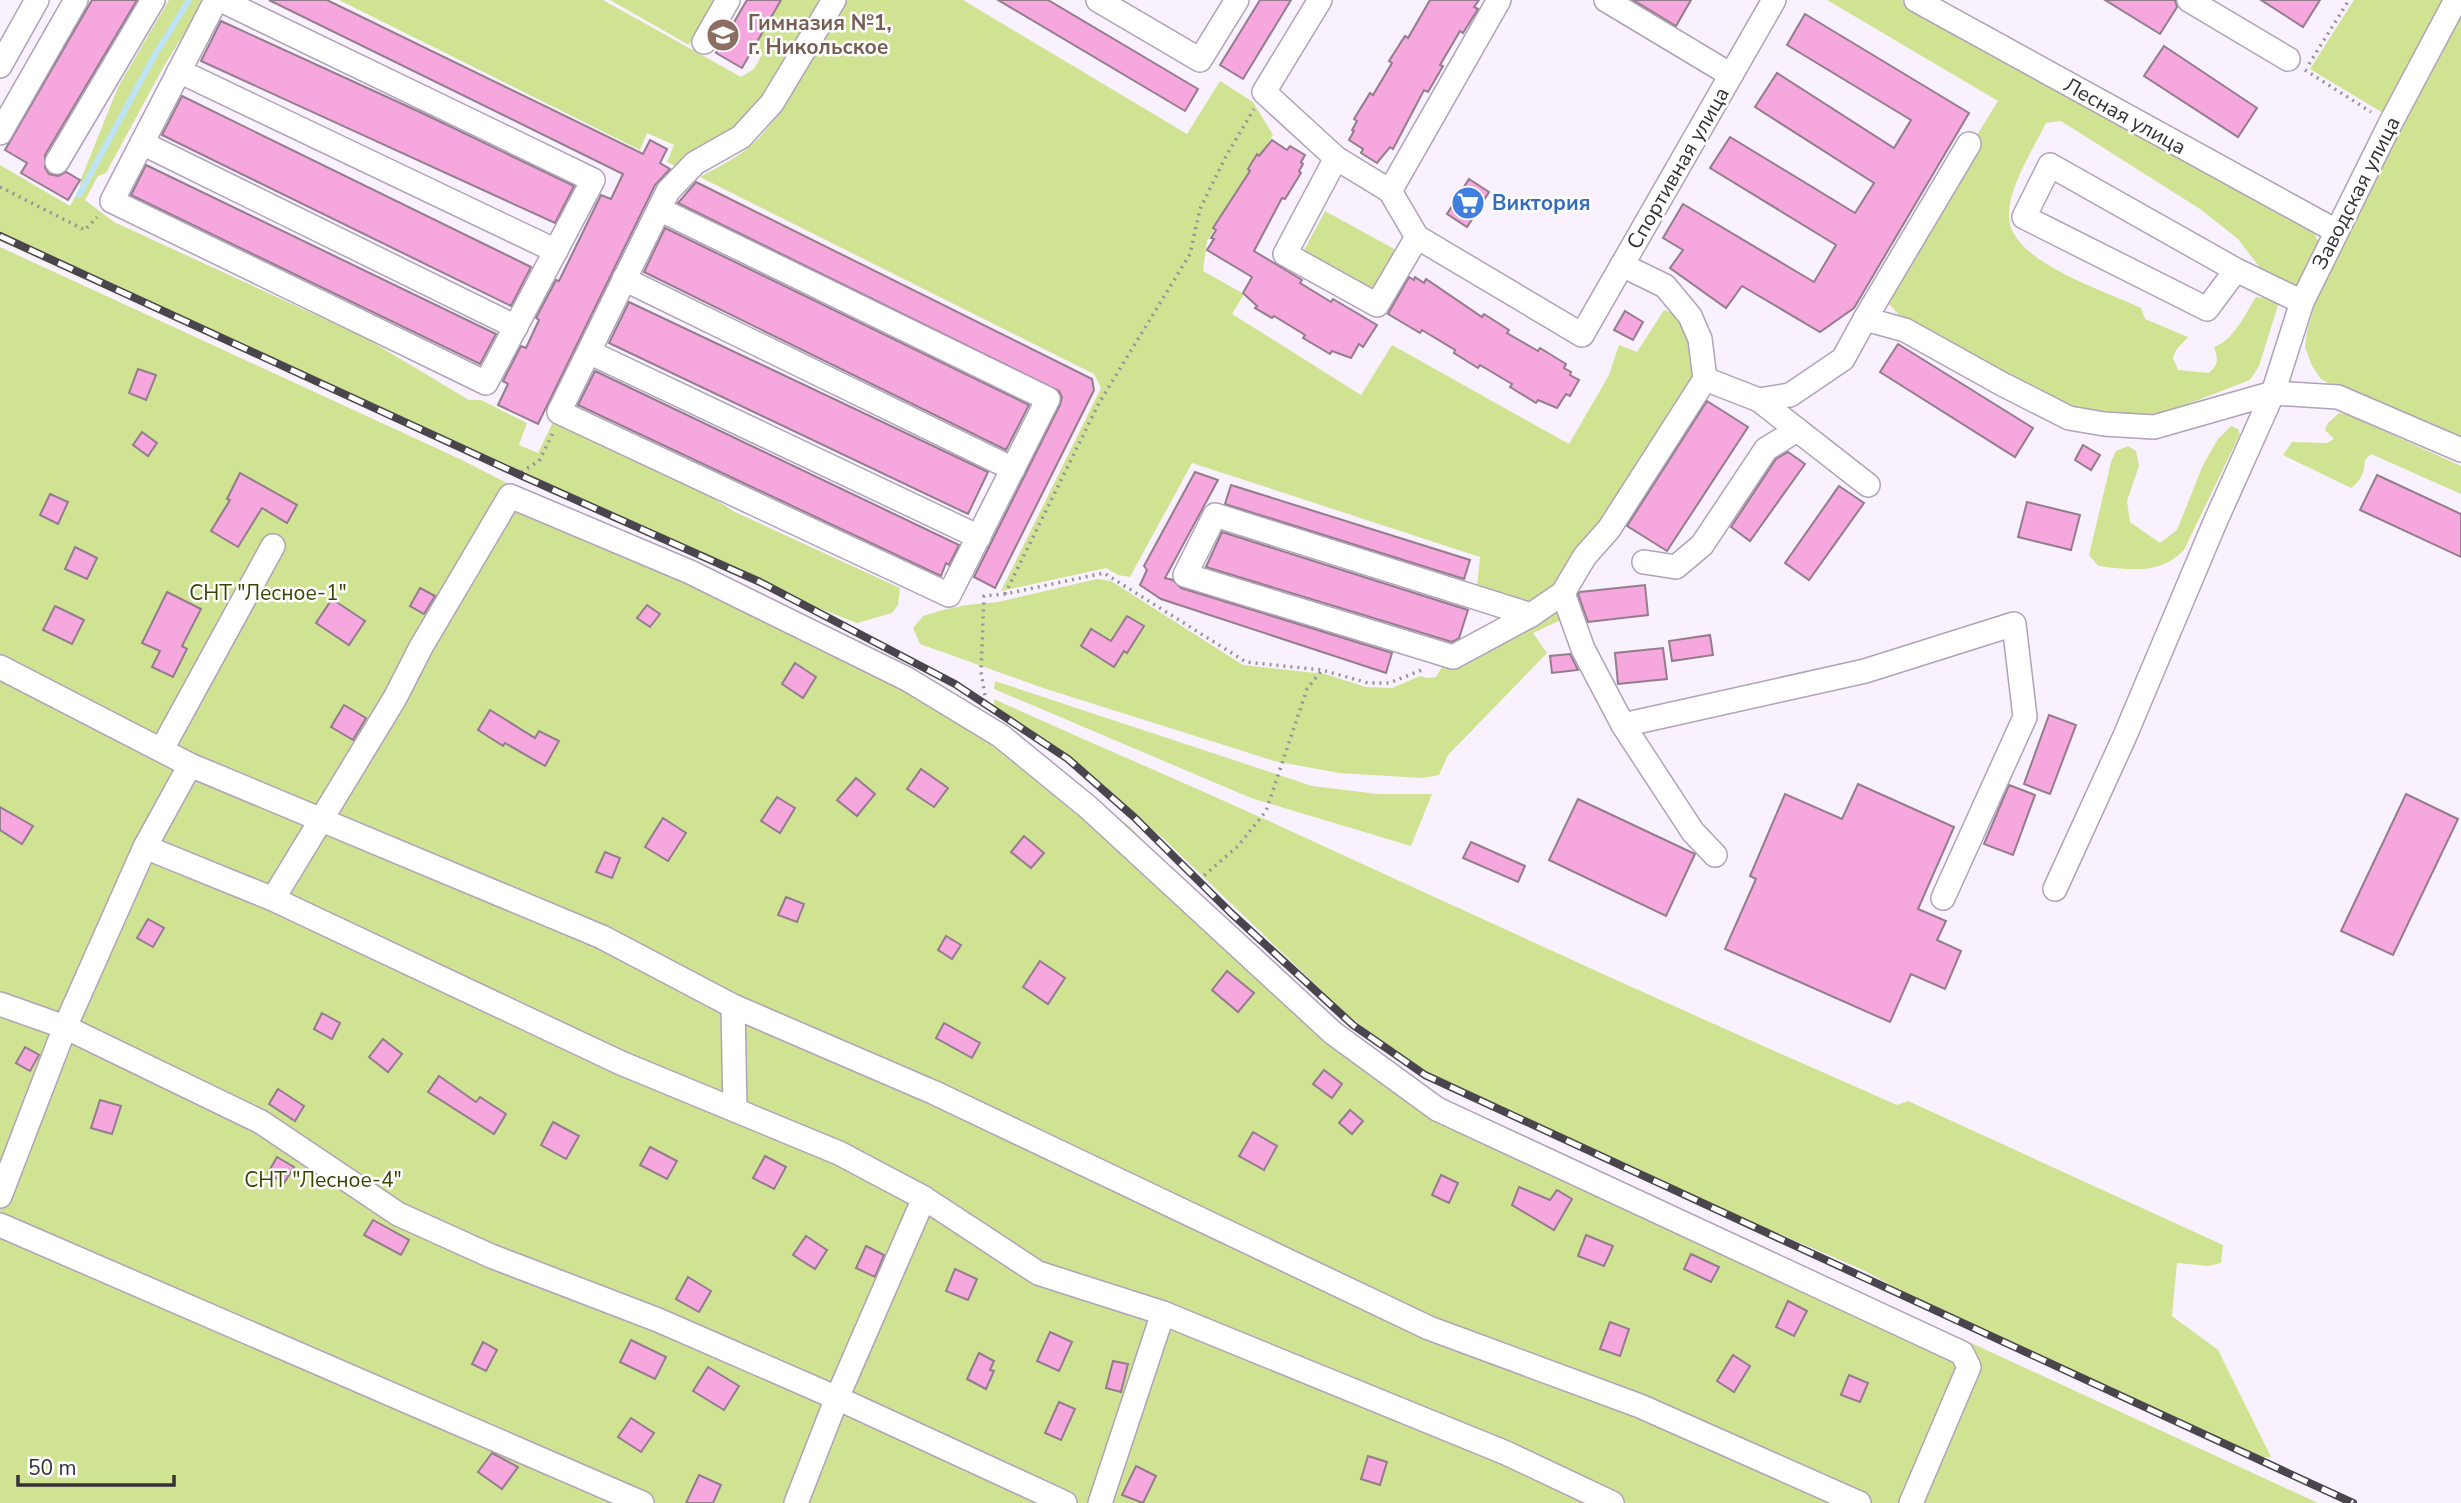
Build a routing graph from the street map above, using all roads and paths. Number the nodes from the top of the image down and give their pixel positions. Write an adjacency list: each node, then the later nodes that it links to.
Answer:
1 (37, 0): 19 (street)
2 (76, 0): 24 (street)
3 (153, 0): 28 (street)
4 (219, 0): 20 (street); 35 (street)
5 (728, 0): 17 (street)
6 (834, 0): 32 (street)
7 (1098, 0): 8 (street)
8 (1237, 0)
9 (1320, 0): 22 (street)
10 (1499, 0): 30 (street)
11 (1606, 0): 21 (street)
12 (1774, 0): 21 (street, Спортивная улица)
13 (1916, 0): 33 (street, Лесная улица)
14 (2189, 0): 18 (street)
15 (2349, 0): 23 (path)
16 (2456, 0): 23 (street, Заводская улица)
17 (704, 42)
18 (2288, 59)
19 (0, 66)
20 (179, 71): 25 (street); 35 (street)
21 (1731, 75): 36 (street, Спортивная улица)
22 (1264, 92): 27 (street); 56 (path)
23 (2390, 124): 33 (street, Заводская улица)
24 (0, 133)
25 (142, 143): 31 (street); 41 (street)
26 (1969, 144): 40 (street)
27 (1336, 158): 30 (street); 34 (street)
28 (57, 162)
29 (0, 187): 31 (path)
30 (1390, 191): 34 (street)
31 (112, 201): 41 (street)
32 (659, 209): 38 (street); 49 (street)
33 (2336, 231): 39 (street, Заводская улица)
34 (1417, 237): 36 (street, Спортивная улица)
35 (556, 251): 41 (street)
36 (1622, 265): 43 (street)
37 (2236, 270): 37 (street); 39 (street)
38 (624, 279): 42 (street); 49 (street)
39 (2302, 302): 44 (street, Заводская улица)
40 (1865, 319): 44 (street); 45 (street)
41 (516, 327)
42 (589, 352): 46 (street); 52 (street)
43 (1704, 379): 45 (street); 55 (street)
44 (2273, 393): 48 (street); 68 (street, Заводская улица)
45 (1759, 400): 47 (street)
46 (559, 412): 51 (path); 52 (street)
47 (1797, 430): 50 (street); 54 (street)
48 (2461, 450)
49 (1013, 469): 52 (street)
50 (1868, 485)
51 (510, 496): 62 (street); 65 (street)
52 (979, 537)
53 (273, 546): 63 (street)
54 (1644, 562)
55 (1563, 593): 57 (street); 61 (street)
56 (1005, 594): 60 (path); 62 (path)
57 (1531, 615): 58 (street); 58 (street)
58 (1453, 657): 60 (path)
59 (0, 667): 63 (street)
60 (1322, 670): 71 (path)
61 (1623, 725): 67 (street); 69 (street)
62 (1000, 736): 71 (street)
63 (162, 749): 64 (street)
64 (190, 765): 65 (street); 66 (street)
65 (321, 821): 70 (street); 73 (street)
66 (145, 847): 70 (street); 74 (street)
67 (1716, 855)
68 (2055, 889)
69 (1943, 898)
70 (272, 899): 75 (street)
71 (1191, 902): 87 (street)
72 (0, 1004): 74 (street)
73 (733, 1006): 75 (street); 86 (street)
74 (65, 1027): 76 (street); 80 (street)
75 (735, 1110): 77 (street)
76 (0, 1196)
77 (924, 1198): 79 (street); 80 (street)
78 (0, 1225): 81 (street)
79 (1163, 1313): 84 (street); 85 (street)
80 (837, 1398): 82 (street); 83 (street)
81 (642, 1503)
82 (796, 1503)
83 (1065, 1503)
84 (1100, 1503)
85 (1612, 1503)
86 (1859, 1503)
87 (1912, 1503)

